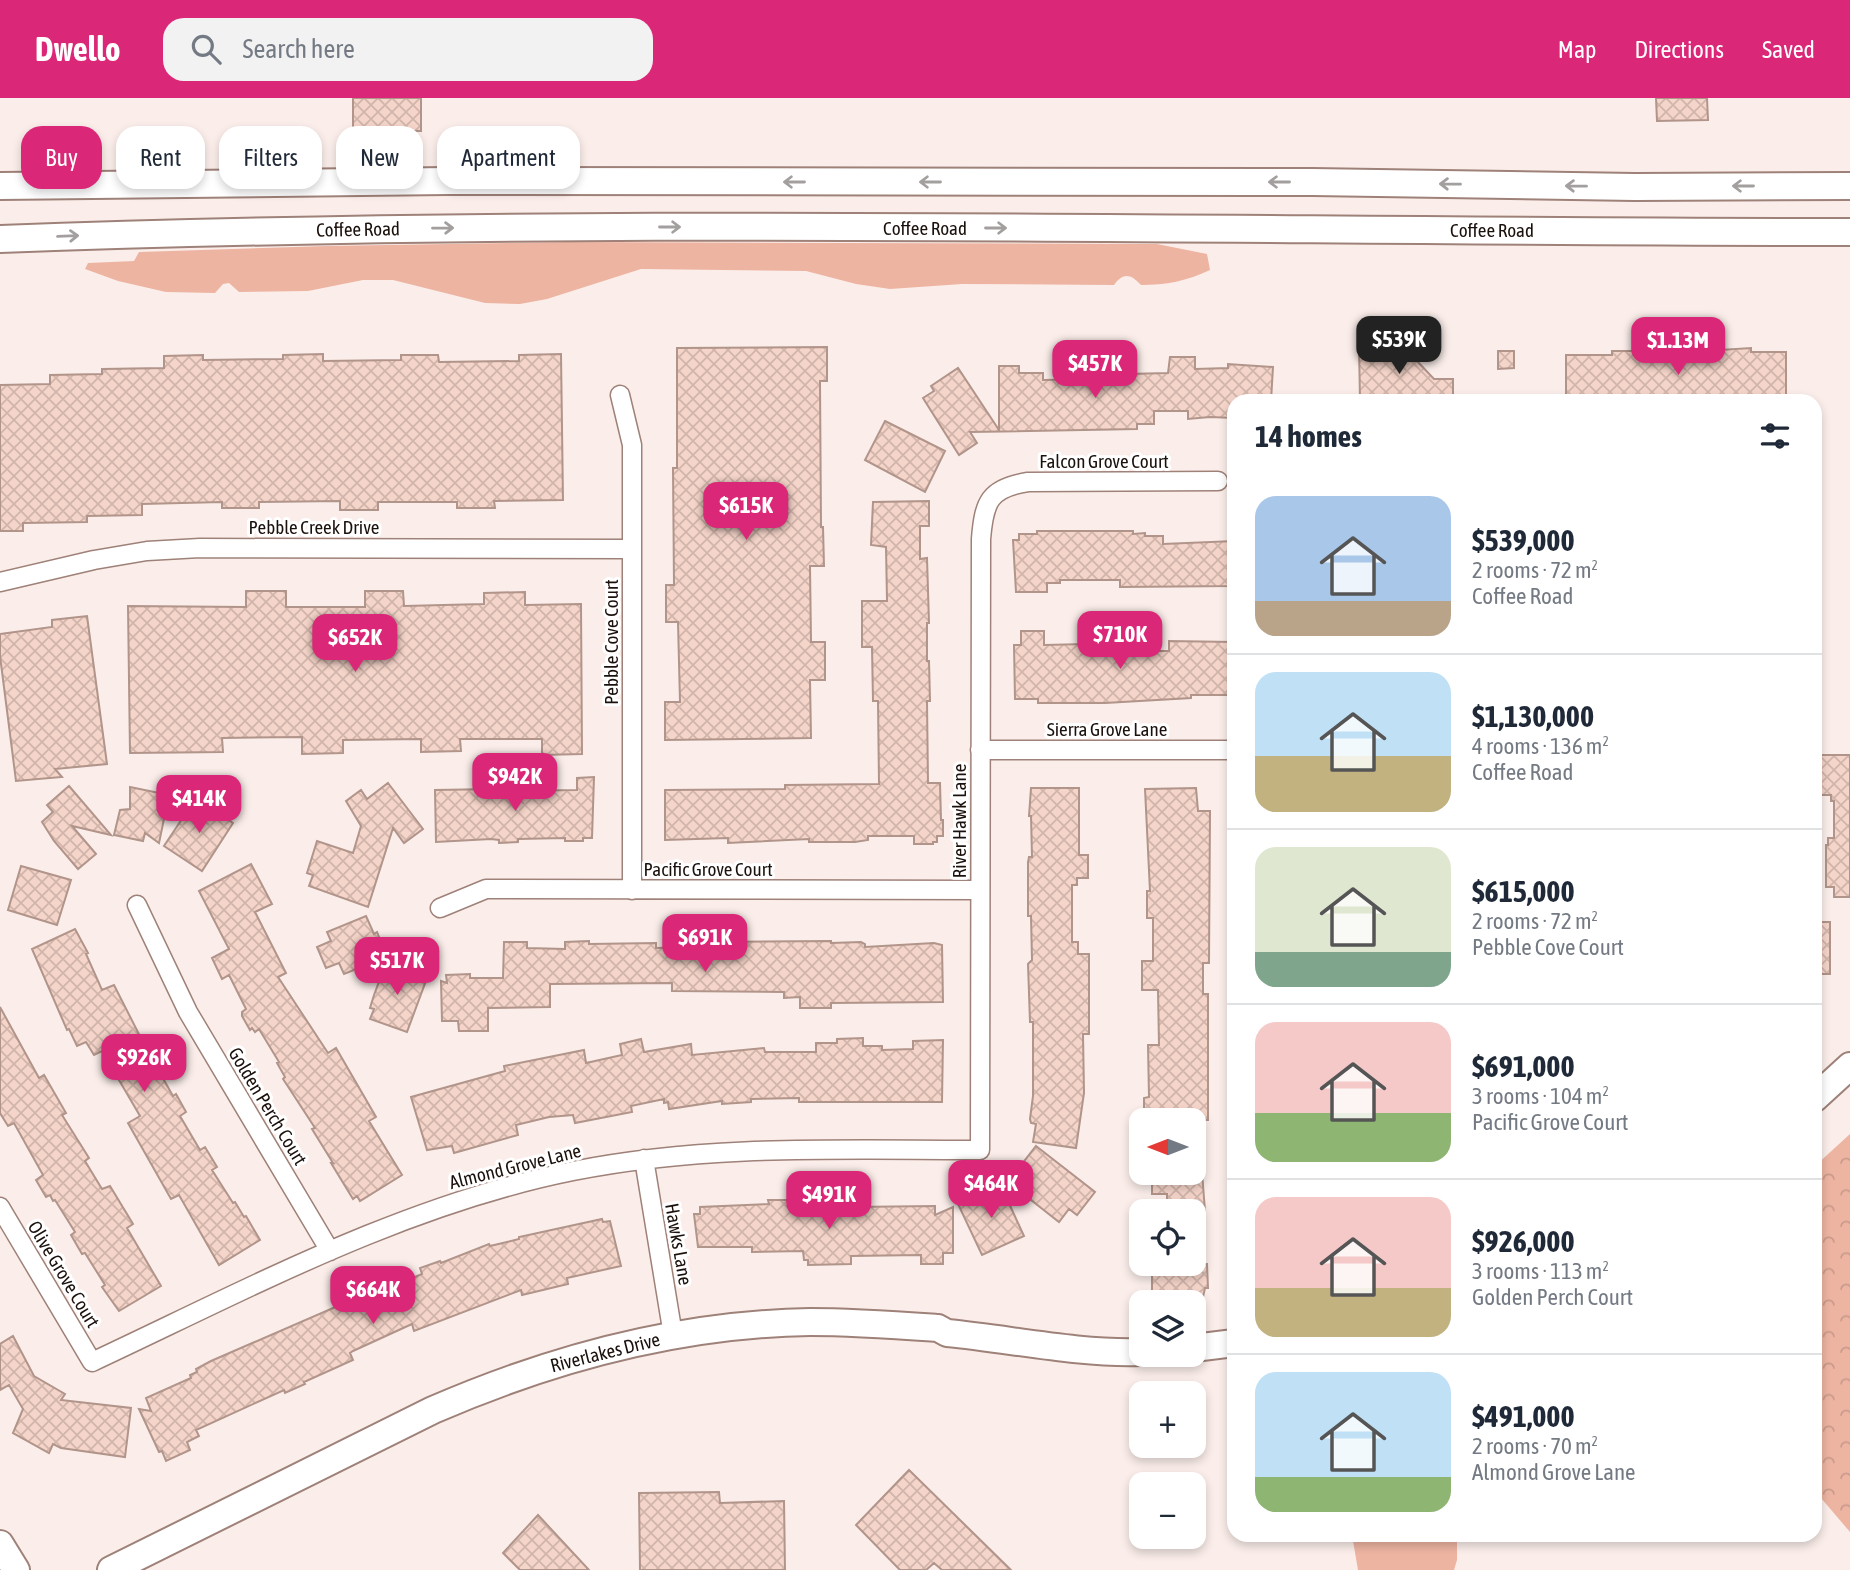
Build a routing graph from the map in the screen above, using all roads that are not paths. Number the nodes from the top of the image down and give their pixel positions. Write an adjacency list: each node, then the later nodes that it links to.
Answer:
1 (0, 186): 2 (main road, one-way to 1)
2 (1850, 186)
3 (1850, 232): 4 (main road, Coffee Road, one-way to 3)
4 (0, 239)
5 (620, 395): 8 (street, Pebble Cove Court)
6 (1218, 481): 7 (street, Falcon Grove Court)
7 (993, 495): 10 (street, River Hawk Lane)
8 (632, 549): 9 (street, Pebble Creek Drive); 12 (street, Pebble Cove Court)
9 (0, 582)
10 (980, 750): 11 (street, Sierra Grove Lane); 13 (street, River Hawk Lane)
11 (1227, 750)
12 (632, 890): 13 (street, Pacific Grove Court); 15 (street, Pacific Grove Court)
13 (980, 890): 18 (street, River Hawk Lane)
14 (137, 905): 21 (street, Golden Perch Court)
15 (440, 908)
16 (1850, 1066): 17 (main road)
17 (1822, 1092)
18 (980, 1150): 19 (street, Almond Grove Lane)
19 (644, 1159): 21 (street, Almond Grove Lane); 22 (street, Hawks Lane)
20 (0, 1207): 26 (street, Olive Grove Court)
21 (330, 1251): 26 (street, Almond Grove Lane)
22 (673, 1335): 25 (main road, Riverlakes Drive); 29 (main road, Riverlakes Drive)
23 (1227, 1344): 24 (main road)
24 (1206, 1346)
25 (1129, 1352)
26 (92, 1362)
27 (0, 1544): 28 (main road)
28 (16, 1570)
29 (111, 1570)

